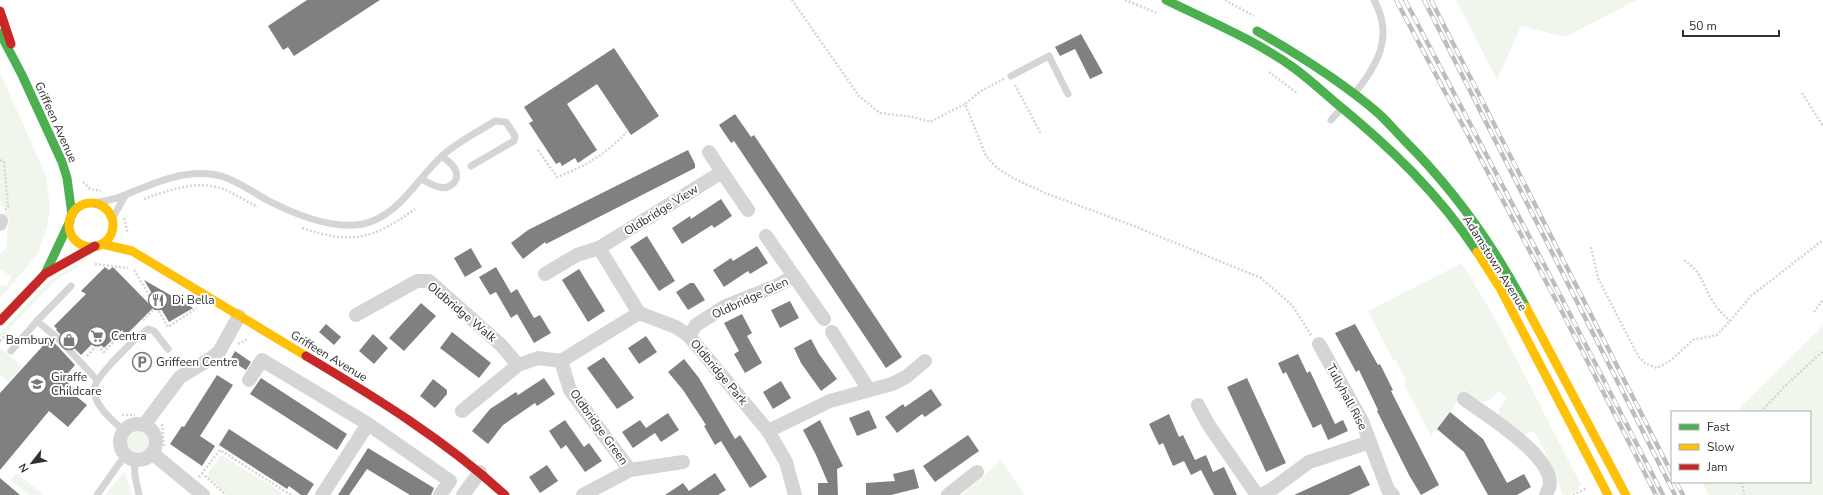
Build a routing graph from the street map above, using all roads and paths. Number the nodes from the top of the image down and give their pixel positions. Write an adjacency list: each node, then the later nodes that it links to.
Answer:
1 (792, 0): 16 (path)
2 (1125, 0): 6 (path)
3 (1166, 0): 15 (street, Adamstown Avenue)
4 (1374, 0): 15 (lane)
5 (0, 11): 10 (street, Griffeen Avenue)
6 (1159, 14)
7 (1246, 26): 15 (street, Adamstown Avenue)
8 (0, 33): 10 (street, Griffeen Avenue)
9 (1266, 71): 12 (path)
10 (22, 75): 27 (street, Griffeen Avenue)
11 (1011, 76): 14 (lane); 16 (path); 20 (path)
12 (1298, 93)
13 (1802, 93): 18 (path)
14 (1068, 94)
15 (1348, 101): 17 (lane); 113 (street, Adamstown Avenue); 114 (street, Adamstown Avenue)
16 (965, 104): 64 (path)
17 (1331, 120)
18 (1823, 126)
19 (627, 132): 21 (path)
20 (1041, 134)
21 (538, 150)
22 (709, 152): 26 (street)
23 (442, 156): 25 (lane); 28 (lane); 28 (lane)
24 (0, 160): 33 (path)
25 (470, 166)
26 (722, 172): 31 (street); 40 (street, Oldbridge View)
27 (67, 178): 30 (street, Griffeen Avenue); 32 (street, Griffeen Avenue)
28 (422, 179): 29 (lane)
29 (125, 196): 30 (lane); 34 (lane)
30 (85, 199): 32 (street); 34 (street)
31 (748, 210)
32 (71, 218): 38 (street); 44 (street)
33 (0, 221): 35 (street)
34 (112, 223): 38 (street); 41 (street, Griffeen Avenue)
35 (0, 224)
36 (766, 236): 46 (street, Oldbridge Glen)
37 (1823, 240): 57 (path)
38 (99, 245): 41 (street, Griffeen Avenue); 44 (street)
39 (1591, 247): 57 (path)
40 (599, 248): 45 (street, Oldbridge View); 52 (street)
41 (132, 251): 54 (street, Griffeen Avenue)
42 (1684, 260): 57 (path)
43 (134, 270): 49 (path)
44 (45, 274): 58 (street)
45 (545, 274)
46 (794, 276): 55 (street, Oldbridge Glen); 62 (street, Oldbridge Glen)
47 (71, 286): 56 (lane)
48 (1823, 300): 51 (path)
49 (156, 307): 50 (path); 59 (path)
50 (198, 307)
51 (1814, 312)
52 (639, 313): 62 (street, Oldbridge Park); 69 (street)
53 (356, 315): 72 (street, Oldbridge Walk)
54 (239, 316): 83 (street); 91 (street, Griffeen Avenue)
55 (824, 319)
56 (37, 321): 67 (lane); 71 (lane)
57 (1730, 321)
58 (0, 322)
59 (141, 323)
60 (832, 332): 76 (street)
61 (130, 333): 71 (path)
62 (690, 336): 85 (street, Oldbridge Park)
63 (251, 338): 65 (path)
64 (1319, 344): 86 (street, Tullyhall Rise)
65 (232, 348)
66 (168, 349): 73 (lane)
67 (11, 351)
68 (1823, 351): 80 (path)
69 (561, 361): 72 (street); 90 (street, Oldbridge Green)
70 (925, 361): 76 (street)
71 (81, 363): 73 (lane); 75 (path)
72 (518, 365): 79 (street)
73 (97, 380): 84 (lane)
74 (249, 380): 82 (street)
75 (65, 381)
76 (869, 390): 85 (street)
77 (1464, 399): 111 (street)
78 (1198, 405): 109 (street)
79 (462, 411)
80 (1762, 411)
81 (163, 421): 87 (path)
82 (368, 424): 102 (street); 103 (street)
83 (144, 425): 84 (street); 87 (street)
84 (124, 431): 88 (street)
85 (768, 431): 107 (street, Oldbridge Park)
86 (1370, 442): 109 (street); 110 (street, Tullyhall Rise)
87 (158, 451): 88 (street); 96 (street)
88 (130, 457): 97 (lane); 98 (lane)
89 (683, 462): 90 (street, Oldbridge Green)
90 (630, 470): 106 (street, Oldbridge Green)
91 (480, 472): 104 (street); 105 (street, Griffeen Avenue)
92 (977, 472): 108 (street)
93 (202, 473): 96 (path); 100 (path); 101 (path)
94 (1583, 482): 112 (path)
95 (1742, 483): 115 (path)
96 (192, 486): 99 (street)
97 (96, 495)
98 (139, 495)
99 (203, 495)
100 (226, 495)
101 (290, 495)
102 (322, 495)
103 (440, 495)
104 (463, 495)
105 (504, 495)
106 (583, 495)
107 (795, 495)
108 (948, 495)
109 (1259, 495)
110 (1393, 495)
111 (1546, 495)
112 (1573, 495)
113 (1608, 495)
114 (1626, 495)
115 (1744, 495)

